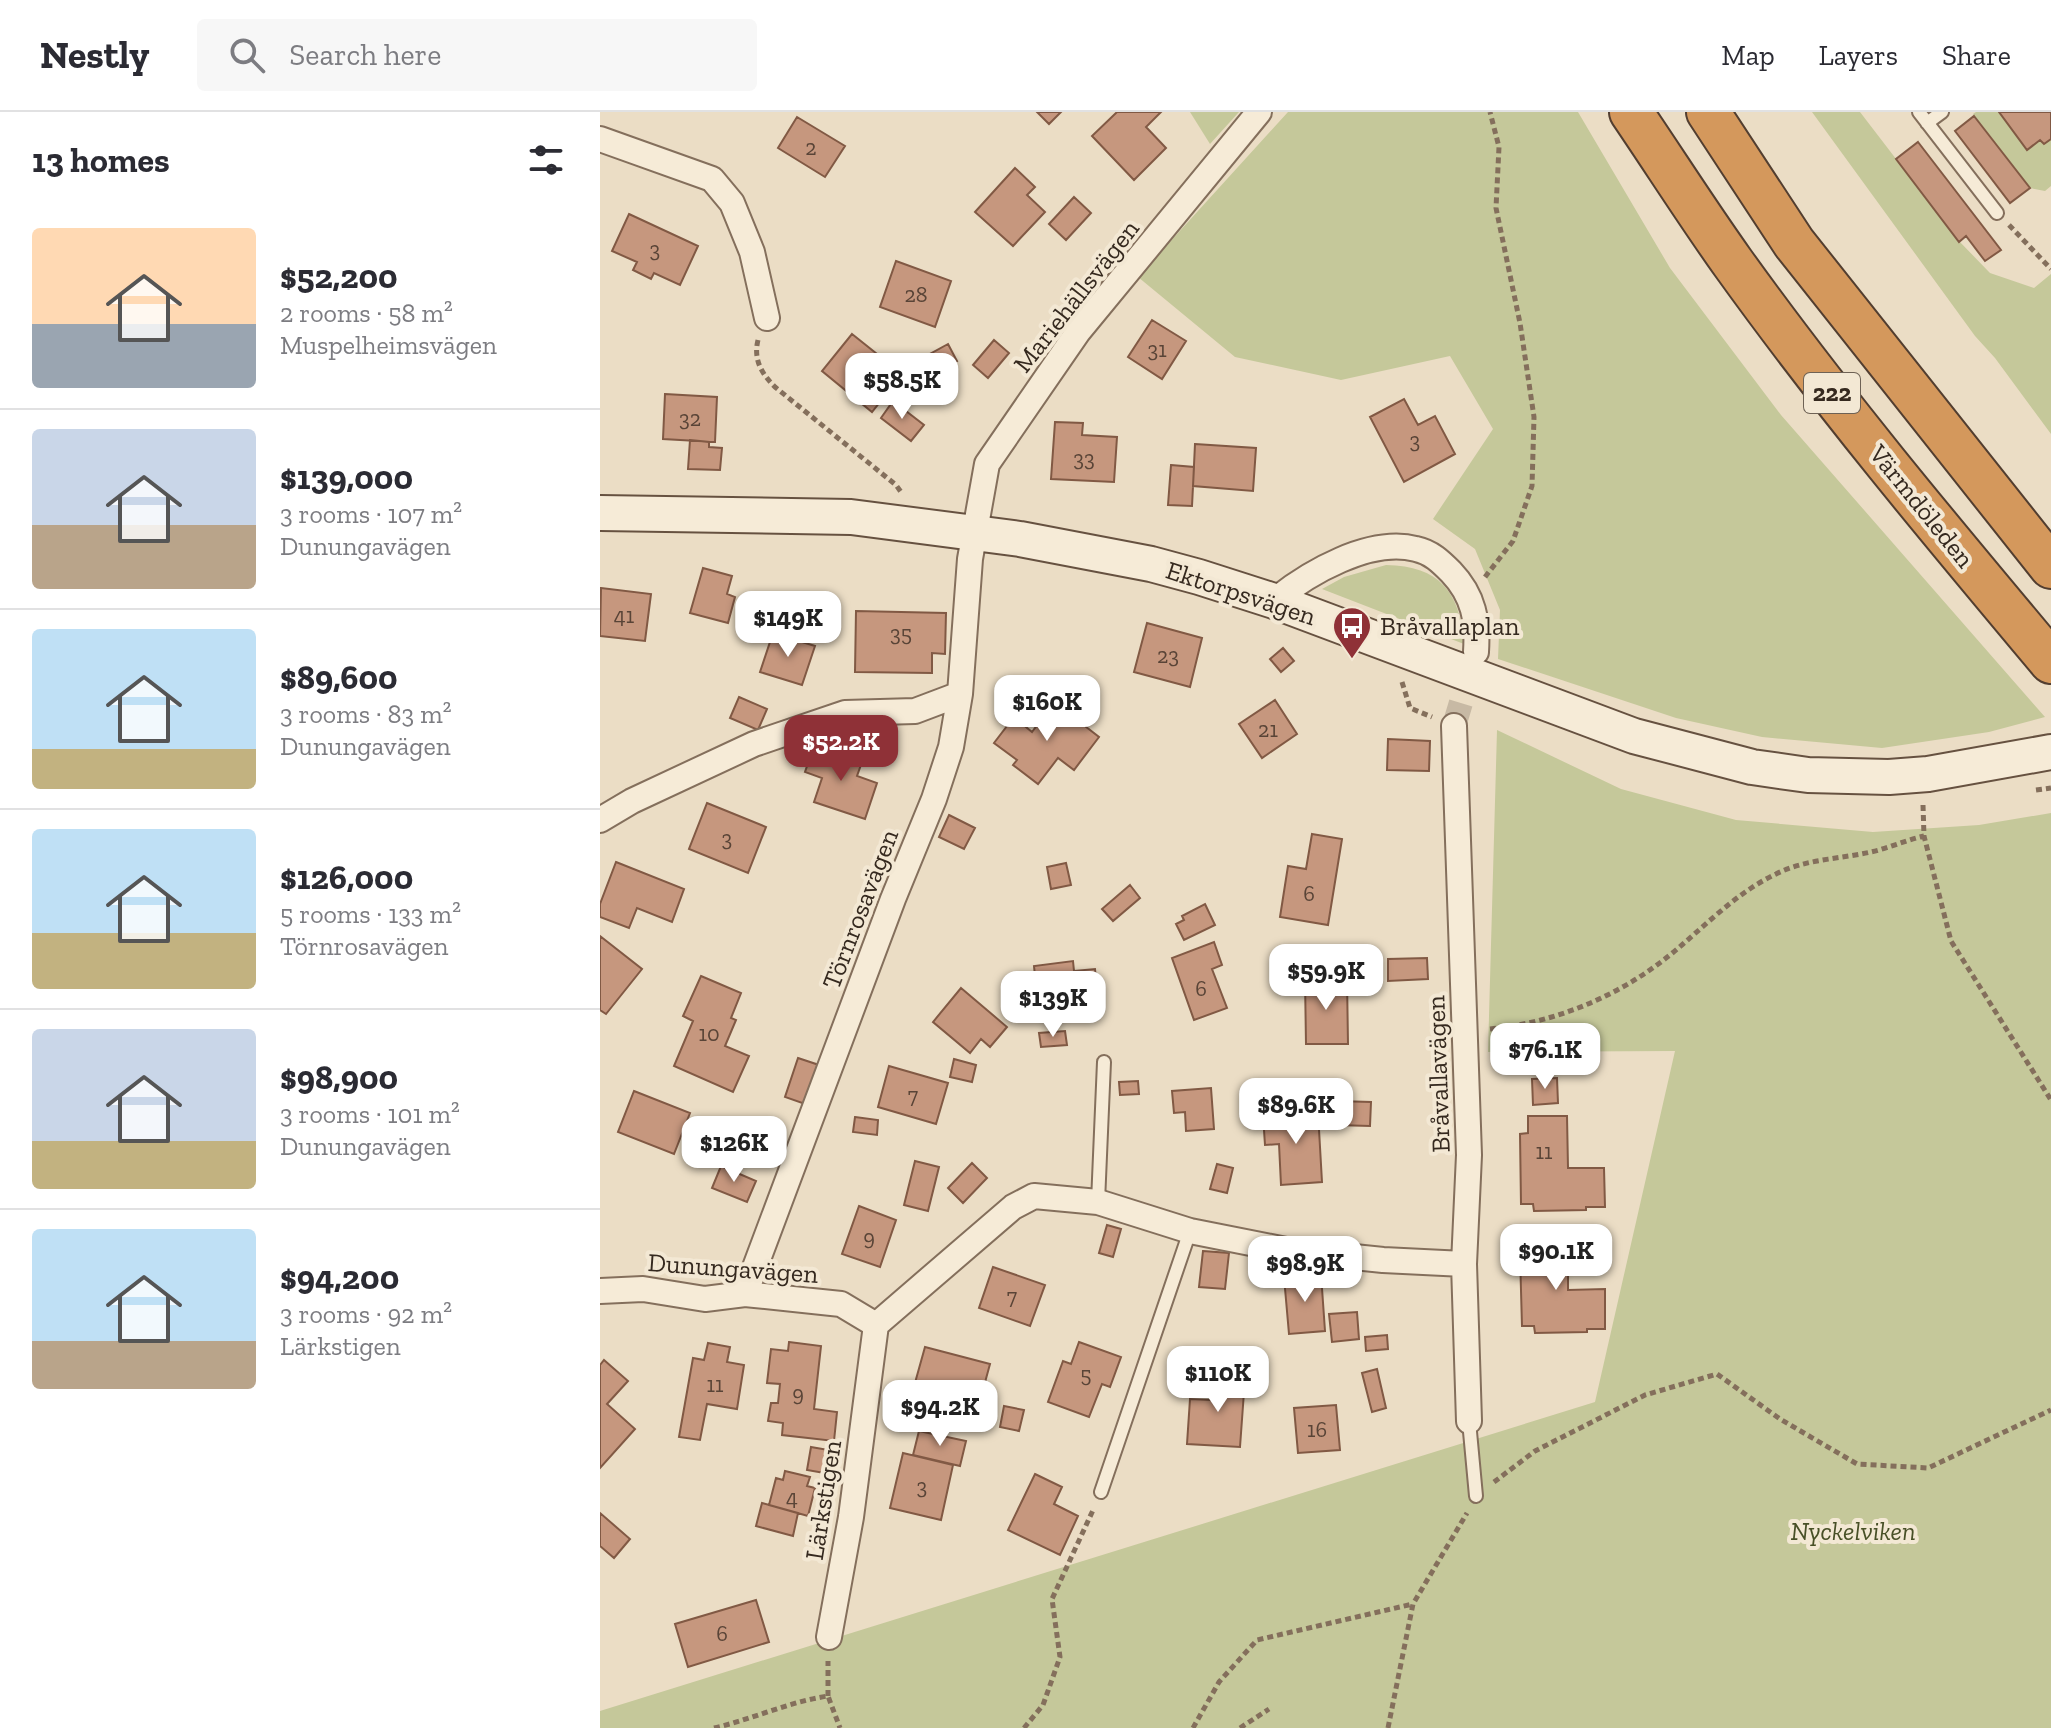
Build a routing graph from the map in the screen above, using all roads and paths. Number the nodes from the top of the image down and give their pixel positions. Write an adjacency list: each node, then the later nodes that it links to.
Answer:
1 (1259, 112): 13 (street, Mariehällsvägen)
2 (1490, 112): 15 (path)
3 (1631, 112): 18 (highway, Värmdöleden / 222)
4 (1708, 112): 14 (highway, 222)
5 (1942, 112): 6 (lane)
6 (1923, 117): 8 (lane)
7 (600, 139): 10 (street)
8 (1997, 213): 9 (path)
9 (2051, 269)
10 (767, 318): 12 (path)
11 (600, 513): 12 (street, Ektorpsvägen)
12 (925, 526): 13 (street, Ektorpsvägen)
13 (975, 533): 16 (street, Ektorpsvägen); 20 (street, Törnrosavägen)
14 (2051, 567)
15 (1469, 597): 16 (street); 17 (street)
16 (1274, 601): 22 (street, Ektorpsvägen)
17 (1476, 652)
18 (2051, 662)
19 (1414, 680): 21 (path)
20 (960, 694): 24 (street); 33 (street, Törnrosavägen)
21 (1454, 726): 26 (street, Bråvallavägen)
22 (2051, 752)
23 (1909, 805): 25 (path)
24 (600, 820)
25 (1924, 836): 26 (path); 28 (path)
26 (1465, 1030): 31 (street, Bråvallavägen)
27 (1104, 1062): 29 (lane)
28 (2051, 1100)
29 (1098, 1202): 30 (street); 34 (street)
30 (1190, 1231): 31 (street); 37 (lane)
31 (1464, 1264): 36 (street, Bråvallavägen)
32 (600, 1291): 33 (street, Dunungavägen)
33 (745, 1294): 34 (street, Dunungavägen)
34 (876, 1325): 40 (street, Lärkstigen)
35 (2051, 1410): 38 (path)
36 (1469, 1421): 38 (lane)
37 (1101, 1492): 44 (path)
38 (1476, 1496): 39 (path)
39 (1413, 1604): 45 (path); 47 (path)
40 (829, 1637)
41 (1269, 1709): 46 (path)
42 (714, 1728): 43 (path)
43 (840, 1728)
44 (1024, 1728)
45 (1193, 1728)
46 (1240, 1728)
47 (1388, 1728)

